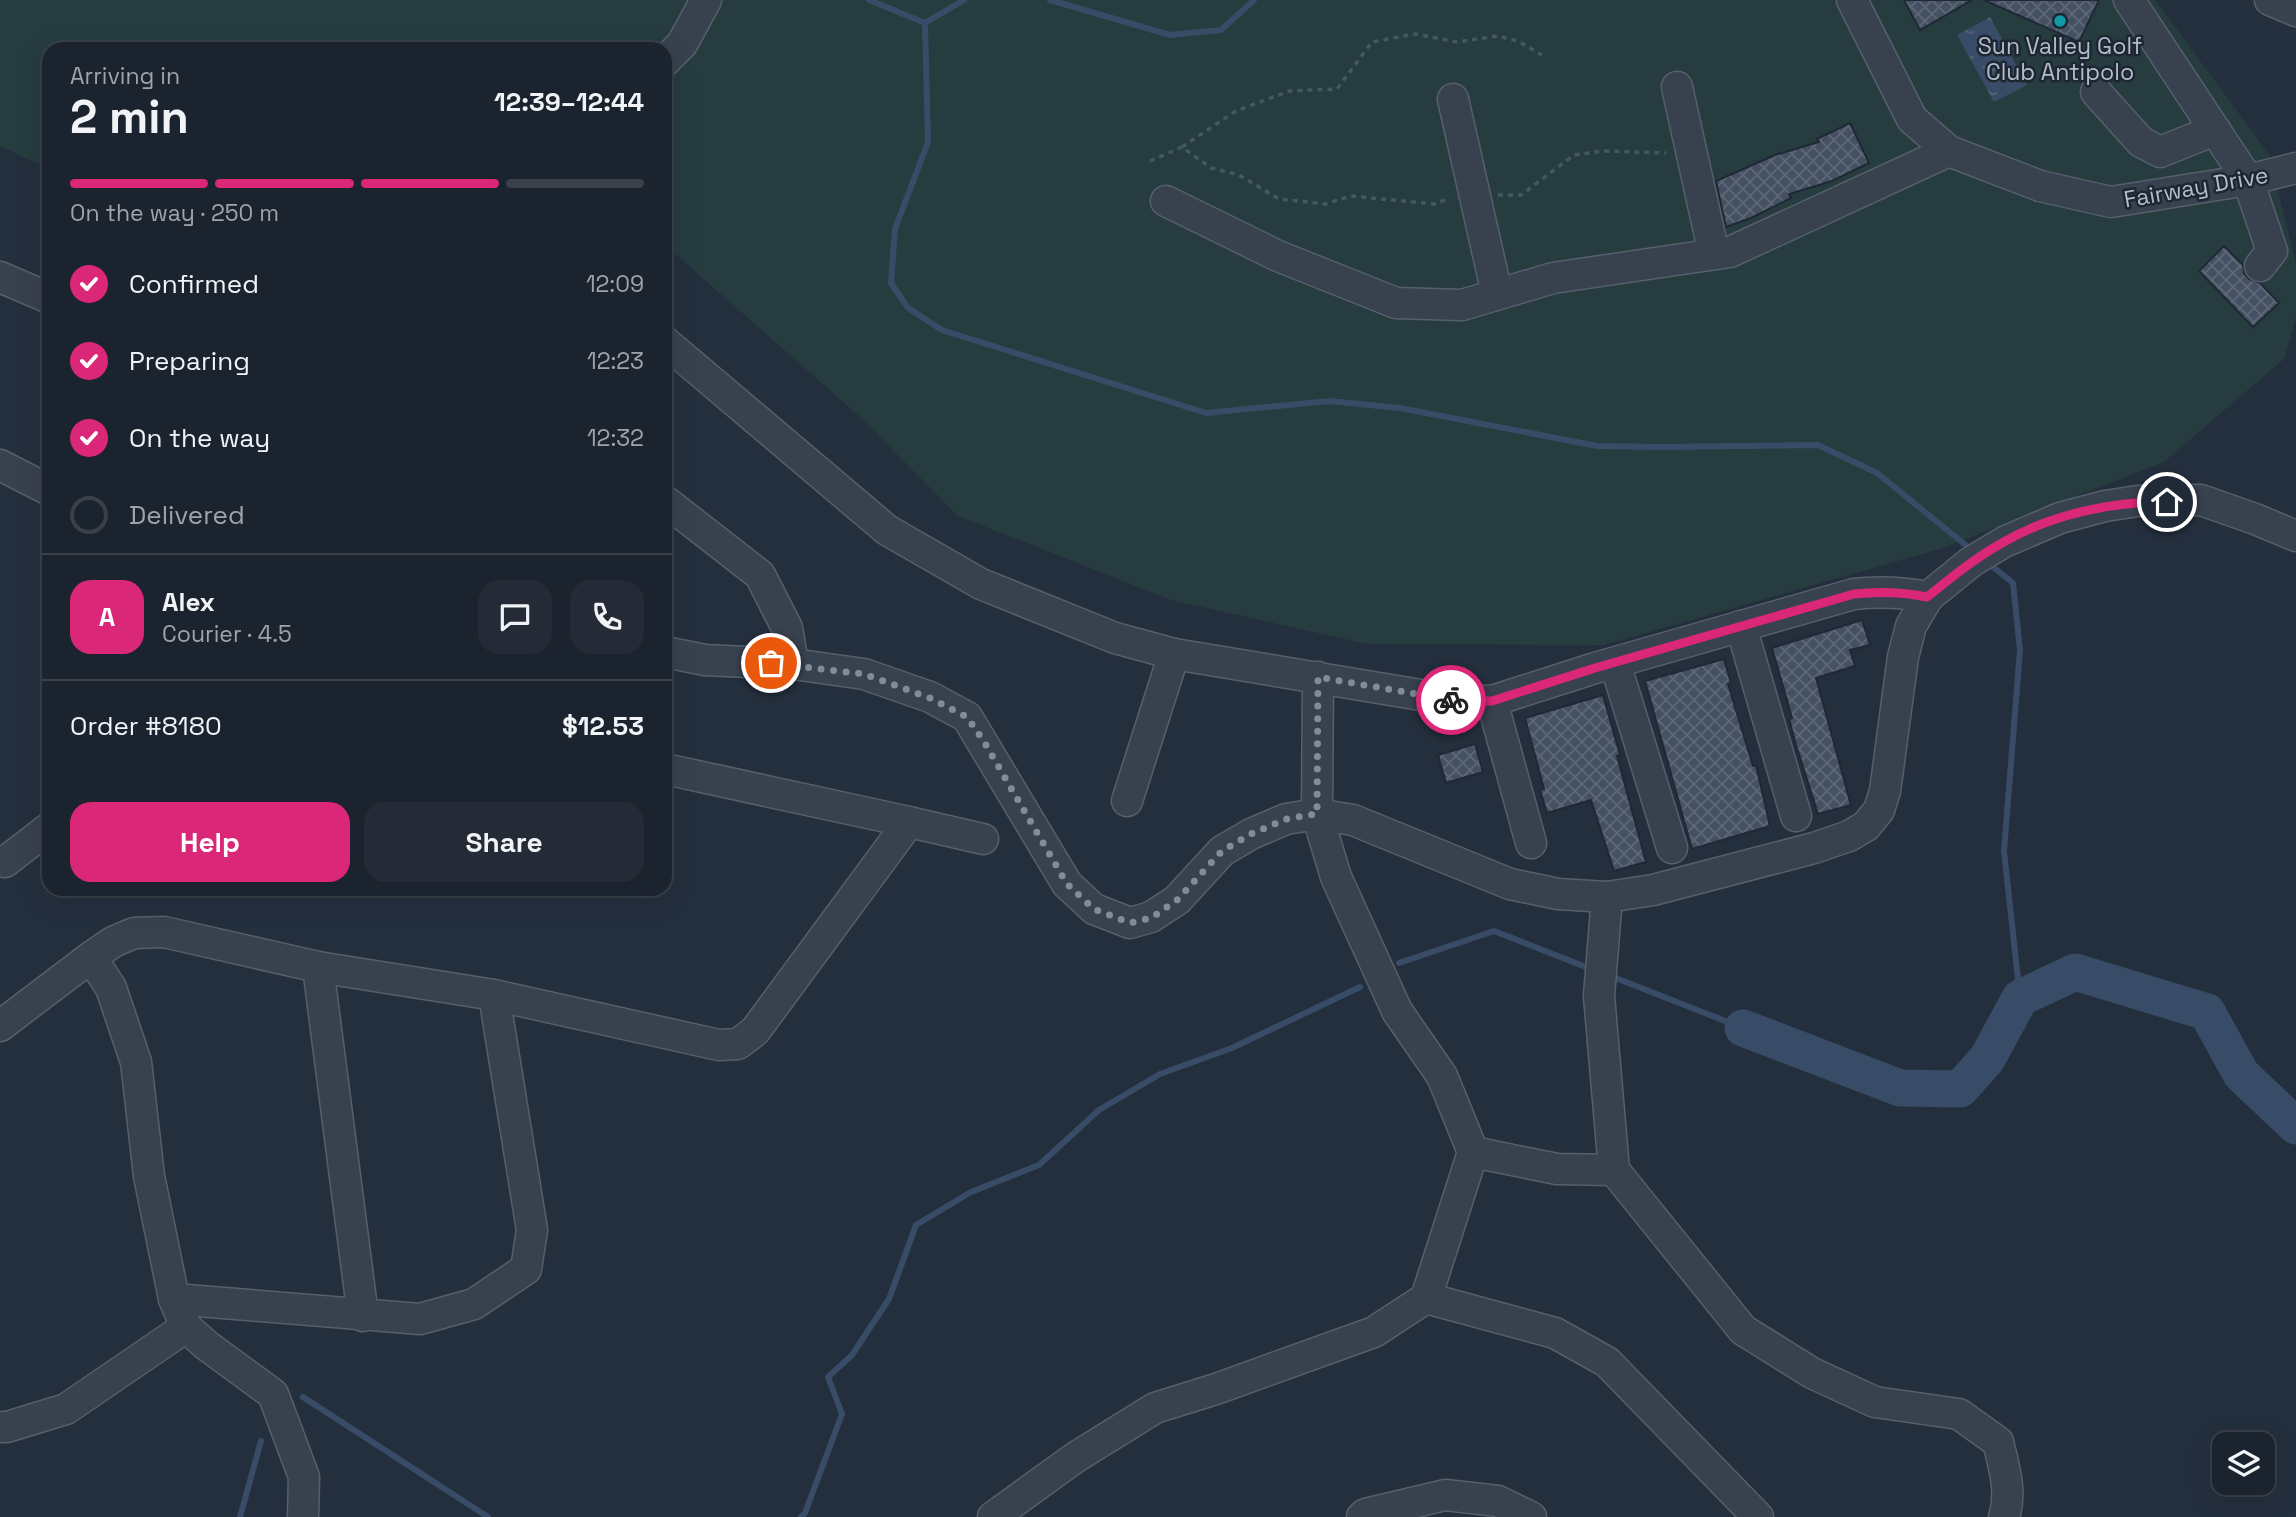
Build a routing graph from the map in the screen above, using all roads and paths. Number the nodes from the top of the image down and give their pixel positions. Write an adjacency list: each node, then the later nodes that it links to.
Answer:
1 (706, 0): 4 (street)
2 (1852, 0): 11 (street, Fairway Drive)
3 (2129, 0): 9 (street)
4 (672, 54)
5 (1542, 55): 10 (path)
6 (1677, 87): 19 (street)
7 (2096, 92): 9 (street)
8 (1454, 99): 22 (street)
9 (2215, 131): 15 (street)
10 (1182, 147): 13 (path); 17 (path)
11 (1949, 151): 15 (street, Fairway Drive); 19 (street)
12 (1675, 153): 16 (path)
13 (1150, 161)
14 (2296, 168): 15 (street, Fairway Drive)
15 (2249, 180): 20 (street)
16 (1497, 195)
17 (1452, 197)
18 (1166, 201): 22 (street)
19 (1714, 254): 22 (street)
20 (2260, 266)
21 (0, 277): 23 (street)
22 (1497, 294)
23 (42, 295)
24 (672, 348): 34 (street)
25 (0, 465): 26 (street)
26 (42, 486)
27 (2167, 502): 29 (street); 30 (street); 31 (street)
28 (672, 506): 36 (street)
29 (2296, 536)
30 (2296, 556)
31 (1927, 597): 32 (street); 49 (street)
32 (1741, 626): 35 (street); 42 (street)
33 (672, 653): 36 (street)
34 (1174, 653): 37 (street); 40 (street)
35 (1615, 663): 38 (street); 47 (street)
36 (793, 664): 41 (street)
37 (1318, 677): 38 (street); 41 (street)
38 (1492, 701): 46 (street)
39 (672, 771): 43 (street)
40 (1127, 802)
41 (1317, 814): 49 (street); 54 (street)
42 (1796, 816)
43 (909, 822): 45 (street); 52 (street)
44 (42, 833): 48 (street)
45 (983, 839)
46 (1531, 843)
47 (1672, 848)
48 (0, 861)
49 (1607, 897): 55 (street)
50 (91, 957): 51 (street); 53 (street); 57 (street)
51 (318, 967): 52 (street); 58 (street)
52 (494, 995): 58 (street)
53 (0, 1026)
54 (1473, 1152): 55 (street); 56 (street)
55 (1614, 1170): 66 (street)
56 (1426, 1298): 62 (street); 65 (street)
57 (174, 1299): 58 (street); 59 (street)
58 (363, 1316)
59 (186, 1327): 60 (street); 61 (street)
60 (0, 1427)
61 (303, 1517)
62 (993, 1517)
63 (1362, 1517): 64 (street)
64 (1531, 1517)
65 (1759, 1517)
66 (2004, 1517)

